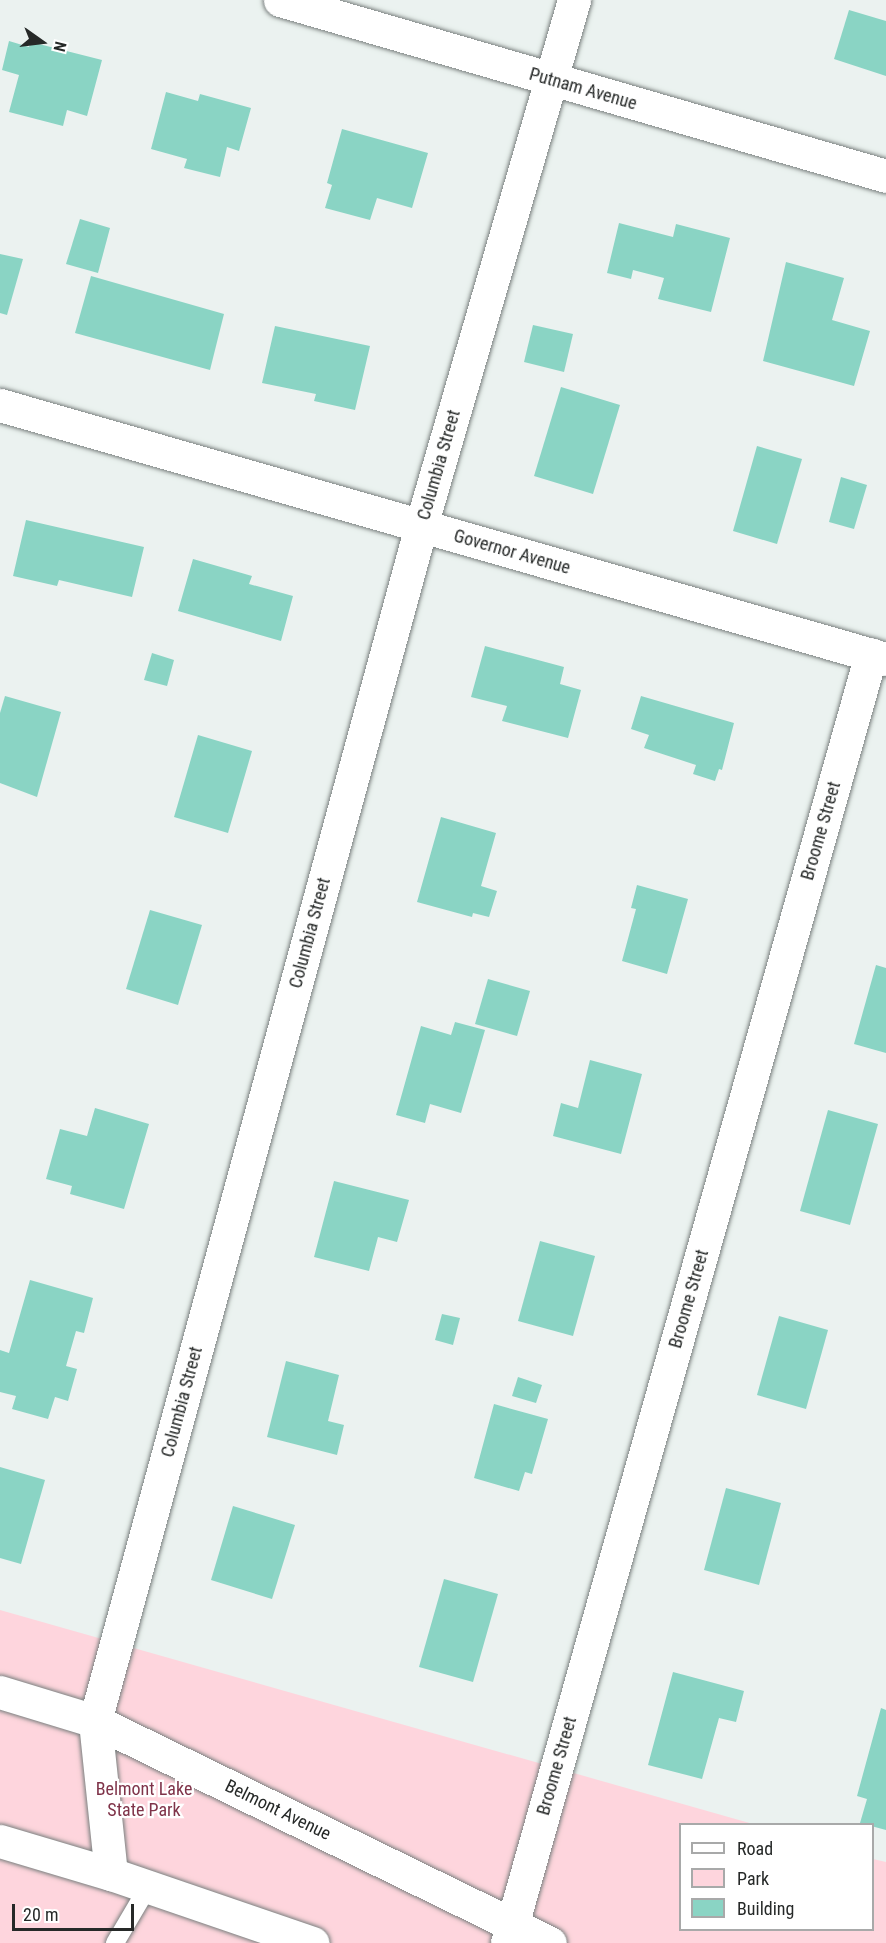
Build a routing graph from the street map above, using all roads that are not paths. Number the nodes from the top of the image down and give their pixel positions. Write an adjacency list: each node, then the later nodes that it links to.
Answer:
1 (280, 0): 3 (street, Putnam Avenue)
2 (574, 0): 3 (street, Columbia Street)
3 (552, 80): 4 (street, Putnam Avenue); 6 (street, Columbia Street)
4 (886, 176)
5 (0, 405): 6 (street, Governor Avenue)
6 (421, 526): 7 (street, Governor Avenue); 9 (street, Columbia Street)
7 (879, 657): 13 (street, Broome Street)
8 (0, 1692): 9 (street, Belmont Avenue)
9 (95, 1721): 11 (street, Columbia Street); 13 (street, Belmont Avenue)
10 (0, 1841): 11 (street)
11 (111, 1874): 12 (street)
12 (148, 1887): 14 (lane); 15 (street)
13 (509, 1934): 16 (street, Belmont Avenue)
14 (115, 1943)
15 (313, 1943)
16 (550, 1943)

